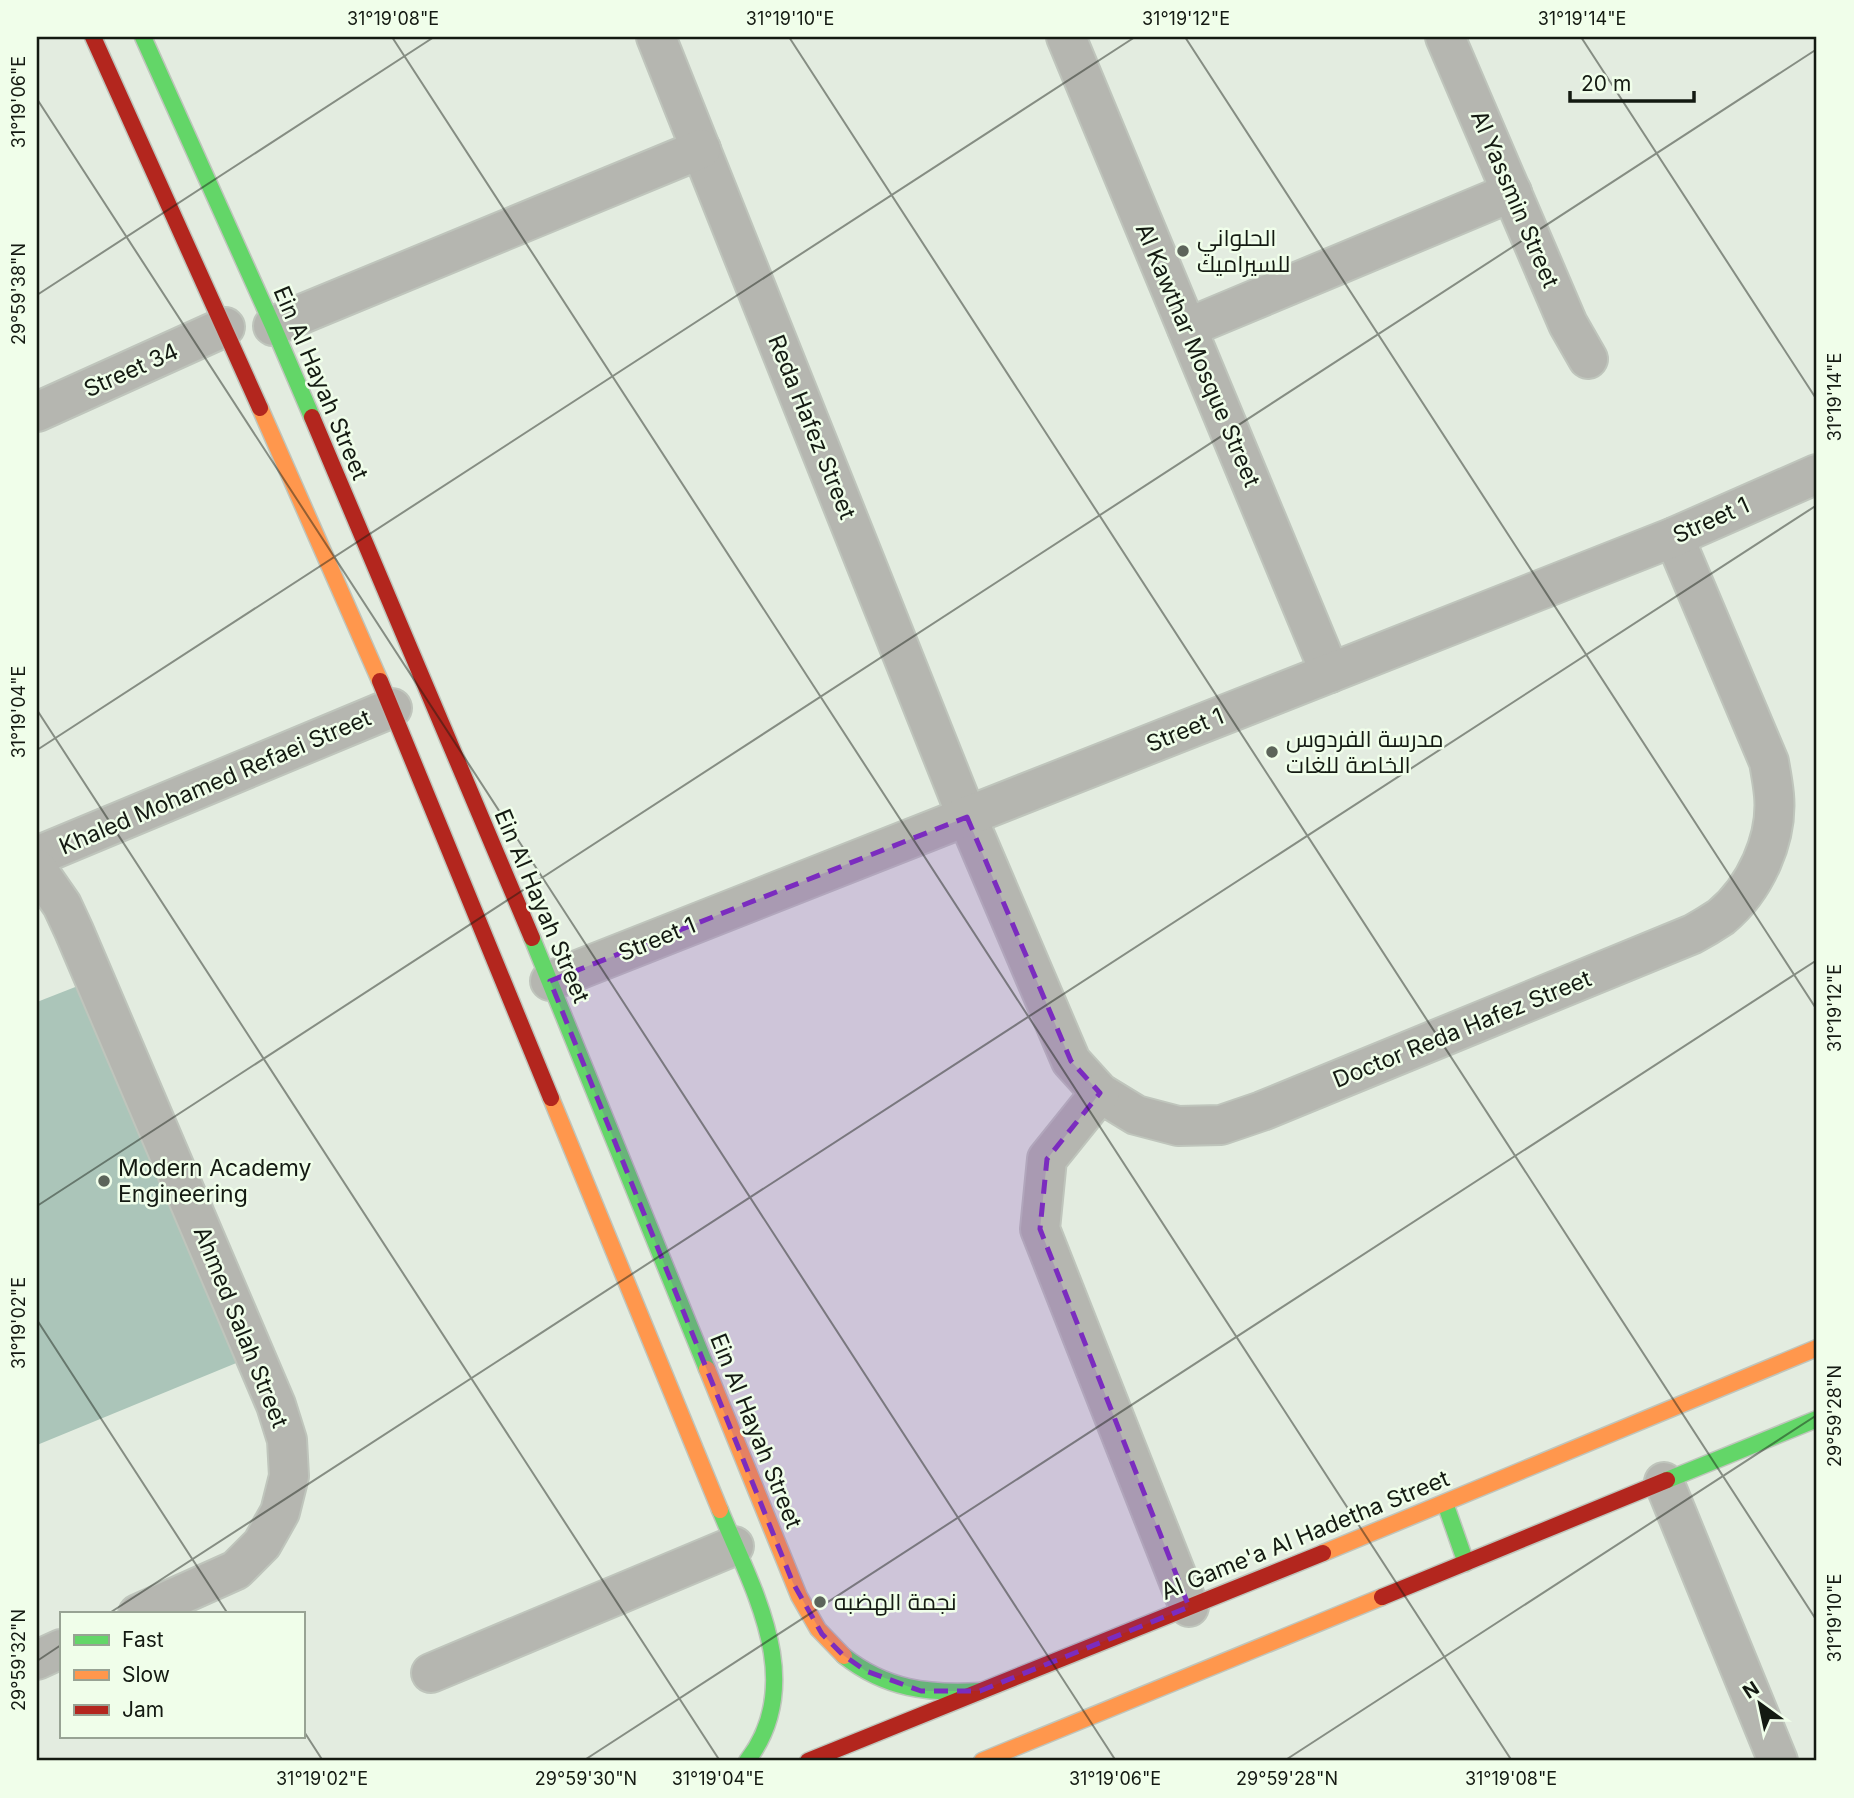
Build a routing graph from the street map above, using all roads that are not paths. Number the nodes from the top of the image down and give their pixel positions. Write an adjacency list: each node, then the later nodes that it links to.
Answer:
1 (93, 37): 9 (street)
2 (143, 37): 8 (street, Ein Al Hayah Street)
3 (656, 37): 6 (street, Reda Hafez Street)
4 (1066, 37): 10 (street, Al Kawthar Mosque Street)
5 (1445, 37): 7 (street, Al Yassmin Street)
6 (701, 149): 8 (street); 17 (street, Reda Hafez Street)
7 (1512, 192): 10 (street); 11 (street, Al Yassmin Street)
8 (273, 326): 20 (street, Ein Al Hayah Street)
9 (225, 327): 12 (street, Street 34); 16 (street)
10 (1187, 328): 15 (street, Al Kawthar Mosque Street)
11 (1588, 359)
12 (37, 412)
13 (1817, 474): 14 (street, Street 1)
14 (1674, 537): 15 (street, Street 1); 21 (street, Doctor Reda Hafez Street)
15 (1330, 673): 17 (street, Street 1)
16 (393, 708): 18 (street, Khaled Mohamed Refaei Street); 26 (street)
17 (967, 817): 20 (street, Street 1); 21 (street, Doctor Reda Hafez Street)
18 (37, 856)
19 (37, 869): 29 (street, Ahmed Salah Street)
20 (550, 981): 33 (street, Ein Al Hayah Street)
21 (1100, 1093): 28 (street)
22 (1817, 1348): 25 (street, Al Game'a Al Hadetha Street)
23 (1817, 1419): 24 (street)
24 (1664, 1482): 27 (street); 37 (street)
25 (1446, 1503): 27 (street); 28 (street, Al Game'a Al Hadetha Street)
26 (734, 1546): 32 (street); 34 (street)
27 (1466, 1563): 36 (street)
28 (1189, 1607): 33 (street, Al Game'a Al Hadetha Street)
29 (142, 1612)
30 (60, 1649): 31 (street)
31 (37, 1660)
32 (431, 1673)
33 (980, 1691): 35 (street, Al Game'a Al Hadetha Street)
34 (747, 1761)
35 (808, 1761)
36 (982, 1761)
37 (1779, 1761)

